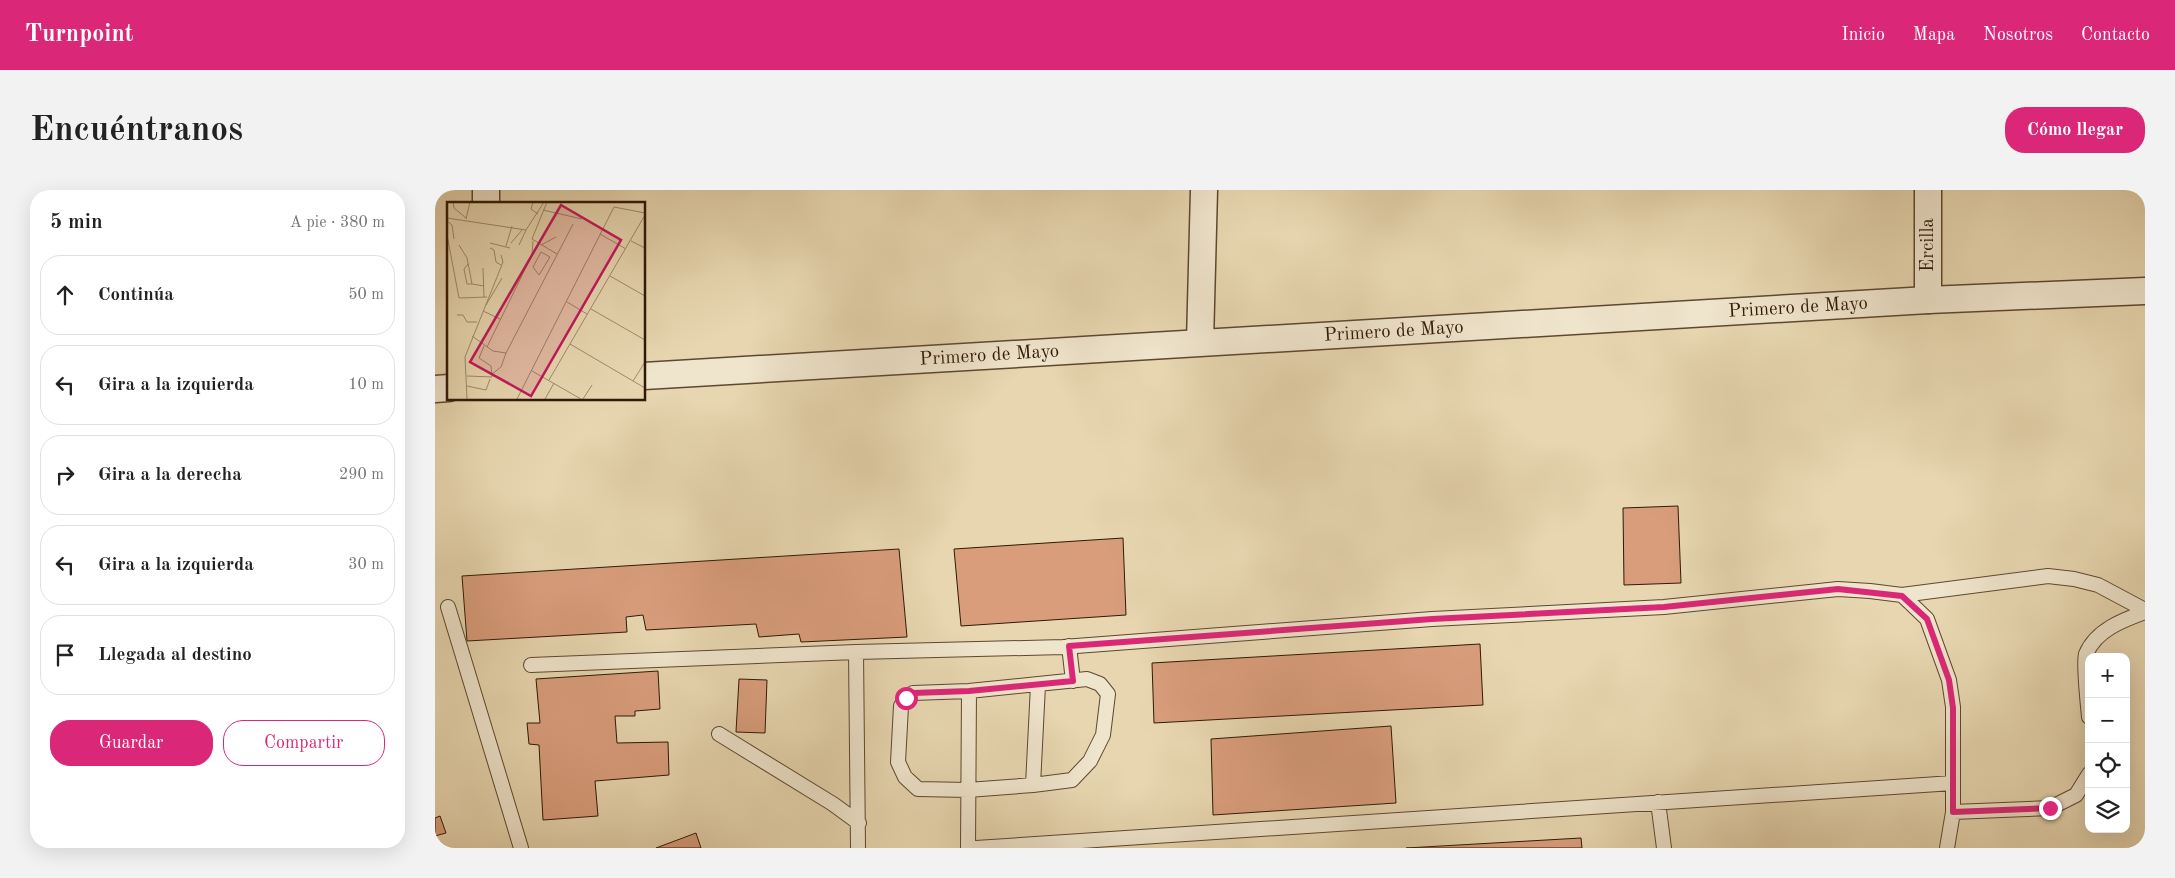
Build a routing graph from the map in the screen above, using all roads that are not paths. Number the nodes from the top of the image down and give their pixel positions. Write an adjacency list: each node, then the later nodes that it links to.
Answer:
1 (1204, 190): 5 (street)
2 (1928, 190): 4 (street, Ercilla)
3 (2145, 292): 4 (street, Primero de Mayo)
4 (1928, 300): 5 (street, Primero de Mayo)
5 (1201, 342): 6 (street, Primero de Mayo)
6 (645, 376)
7 (1902, 596): 9 (lane); 10 (lane); 19 (lane)
8 (448, 607): 25 (lane)
9 (2145, 611): 16 (lane)
10 (1069, 646): 11 (lane); 13 (lane)
11 (856, 652): 12 (lane); 24 (lane)
12 (531, 665)
13 (1073, 681): 14 (lane); 20 (lane)
14 (1038, 685): 15 (lane); 20 (lane)
15 (969, 691): 21 (lane); 21 (lane)
16 (2088, 698)
17 (719, 734): 24 (lane)
18 (2085, 780): 23 (lane)
19 (1953, 783): 22 (lane); 23 (lane)
20 (1033, 785): 21 (lane)
21 (968, 790): 27 (lane)
22 (1658, 802): 28 (lane); 29 (lane)
23 (1953, 812): 30 (lane)
24 (859, 823): 26 (lane)
25 (521, 848)
26 (859, 848)
27 (968, 848)
28 (977, 848)
29 (1664, 848)
30 (1947, 848)

